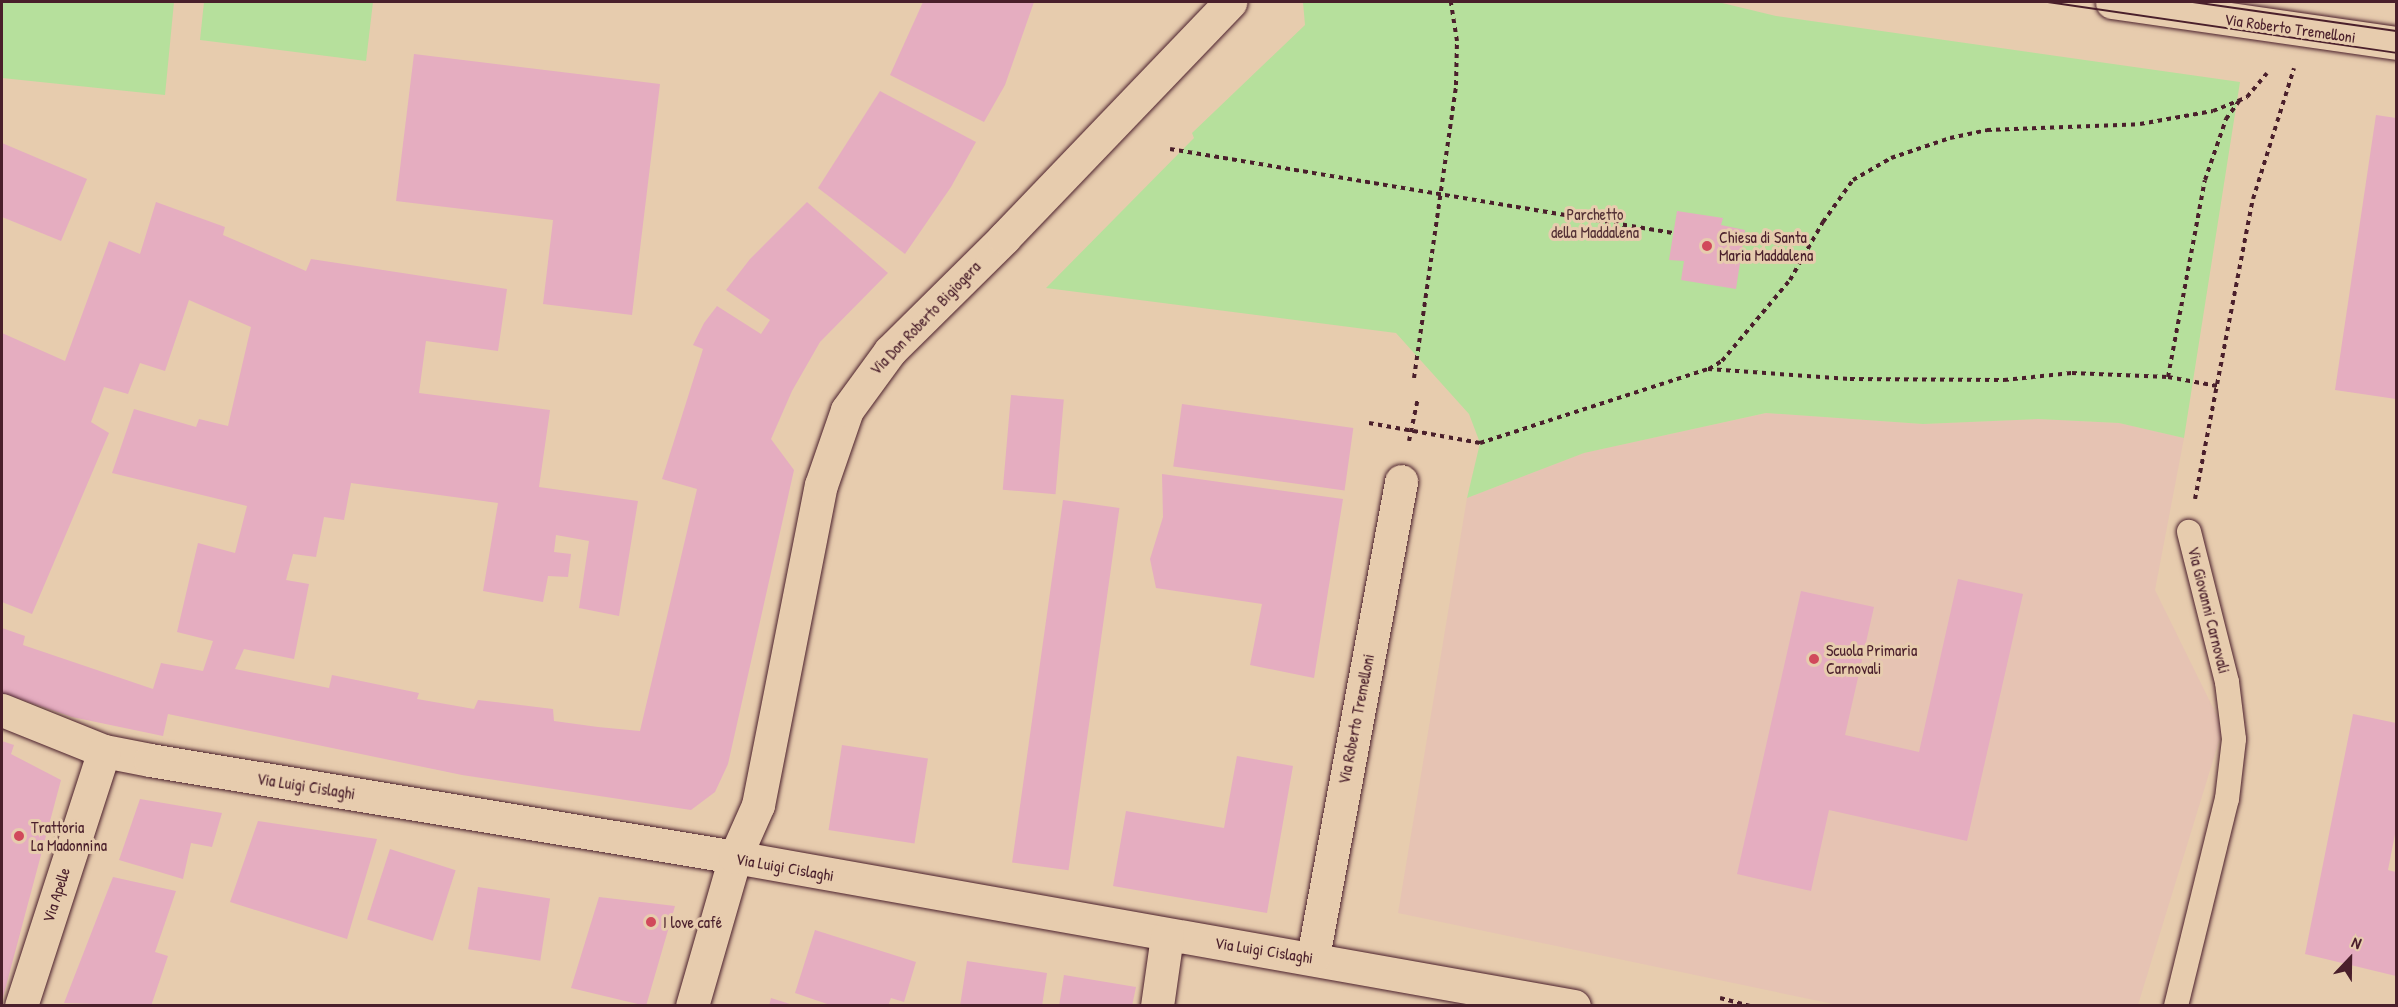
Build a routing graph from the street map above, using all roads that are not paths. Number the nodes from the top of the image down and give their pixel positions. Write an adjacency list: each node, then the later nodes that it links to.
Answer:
1 (1230, 2): 8 (street, Via Don Roberto Bigiogera)
2 (2112, 2): 3 (street, Via Roberto Tremelloni)
3 (2397, 44)
4 (1401, 481): 10 (street, Via Roberto Tremelloni)
5 (2189, 532): 15 (lane, Via Giovanni Carnovali)
6 (2, 710): 7 (street, Via Luigi Cislaghi)
7 (104, 751): 8 (street, Via Luigi Cislaghi); 12 (street, Via Apelle)
8 (735, 857): 9 (street, Via Luigi Cislaghi); 13 (street, Via Don Roberto Bigiogera)
9 (1167, 936): 10 (street, Via Luigi Cislaghi); 14 (street)
10 (1313, 957): 11 (street, Via Luigi Cislaghi)
11 (1555, 1003)
12 (21, 1005)
13 (692, 1005)
14 (1157, 1005)
15 (2176, 1005)

